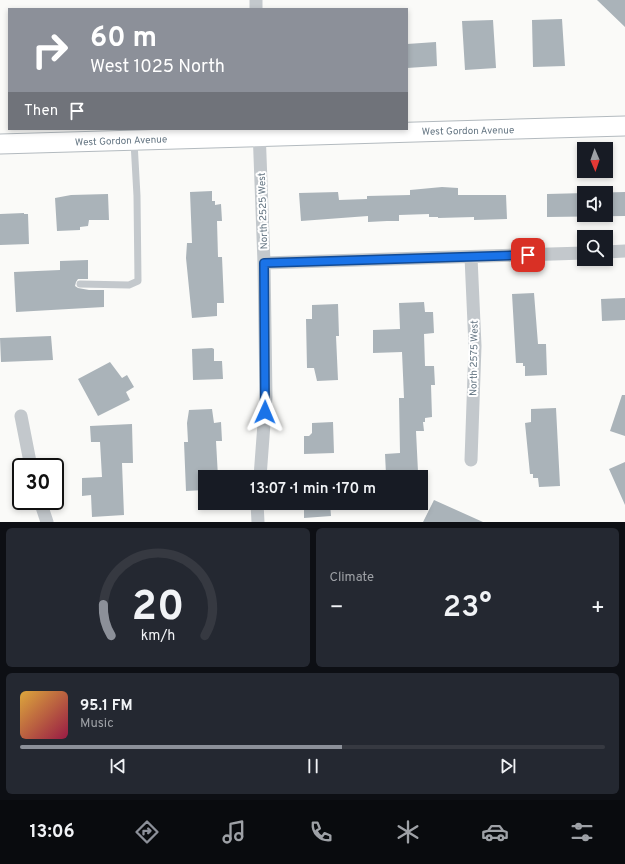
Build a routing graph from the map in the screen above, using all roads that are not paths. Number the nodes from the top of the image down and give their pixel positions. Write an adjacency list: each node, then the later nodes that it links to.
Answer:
1 (625, 126): 3 (main road, West Gordon Avenue)
2 (381, 130): 4 (main road, West Gordon Avenue)
3 (408, 130)
4 (259, 132): 5 (main road, West Gordon Avenue); 11 (street, North 2525 West)
5 (134, 140): 6 (main road, West Gordon Avenue); 12 (lane)
6 (0, 144)
7 (625, 251): 8 (street)
8 (613, 252)
9 (577, 253): 10 (street)
10 (471, 257): 11 (street); 15 (street, North 2575 West)
11 (264, 263): 16 (street, North 2525 West)
12 (80, 284)
13 (21, 416): 14 (street)
14 (29, 458)
15 (471, 460)
16 (261, 470)
17 (43, 510): 19 (street)
18 (257, 510): 20 (street)
19 (47, 522)
20 (258, 522)

